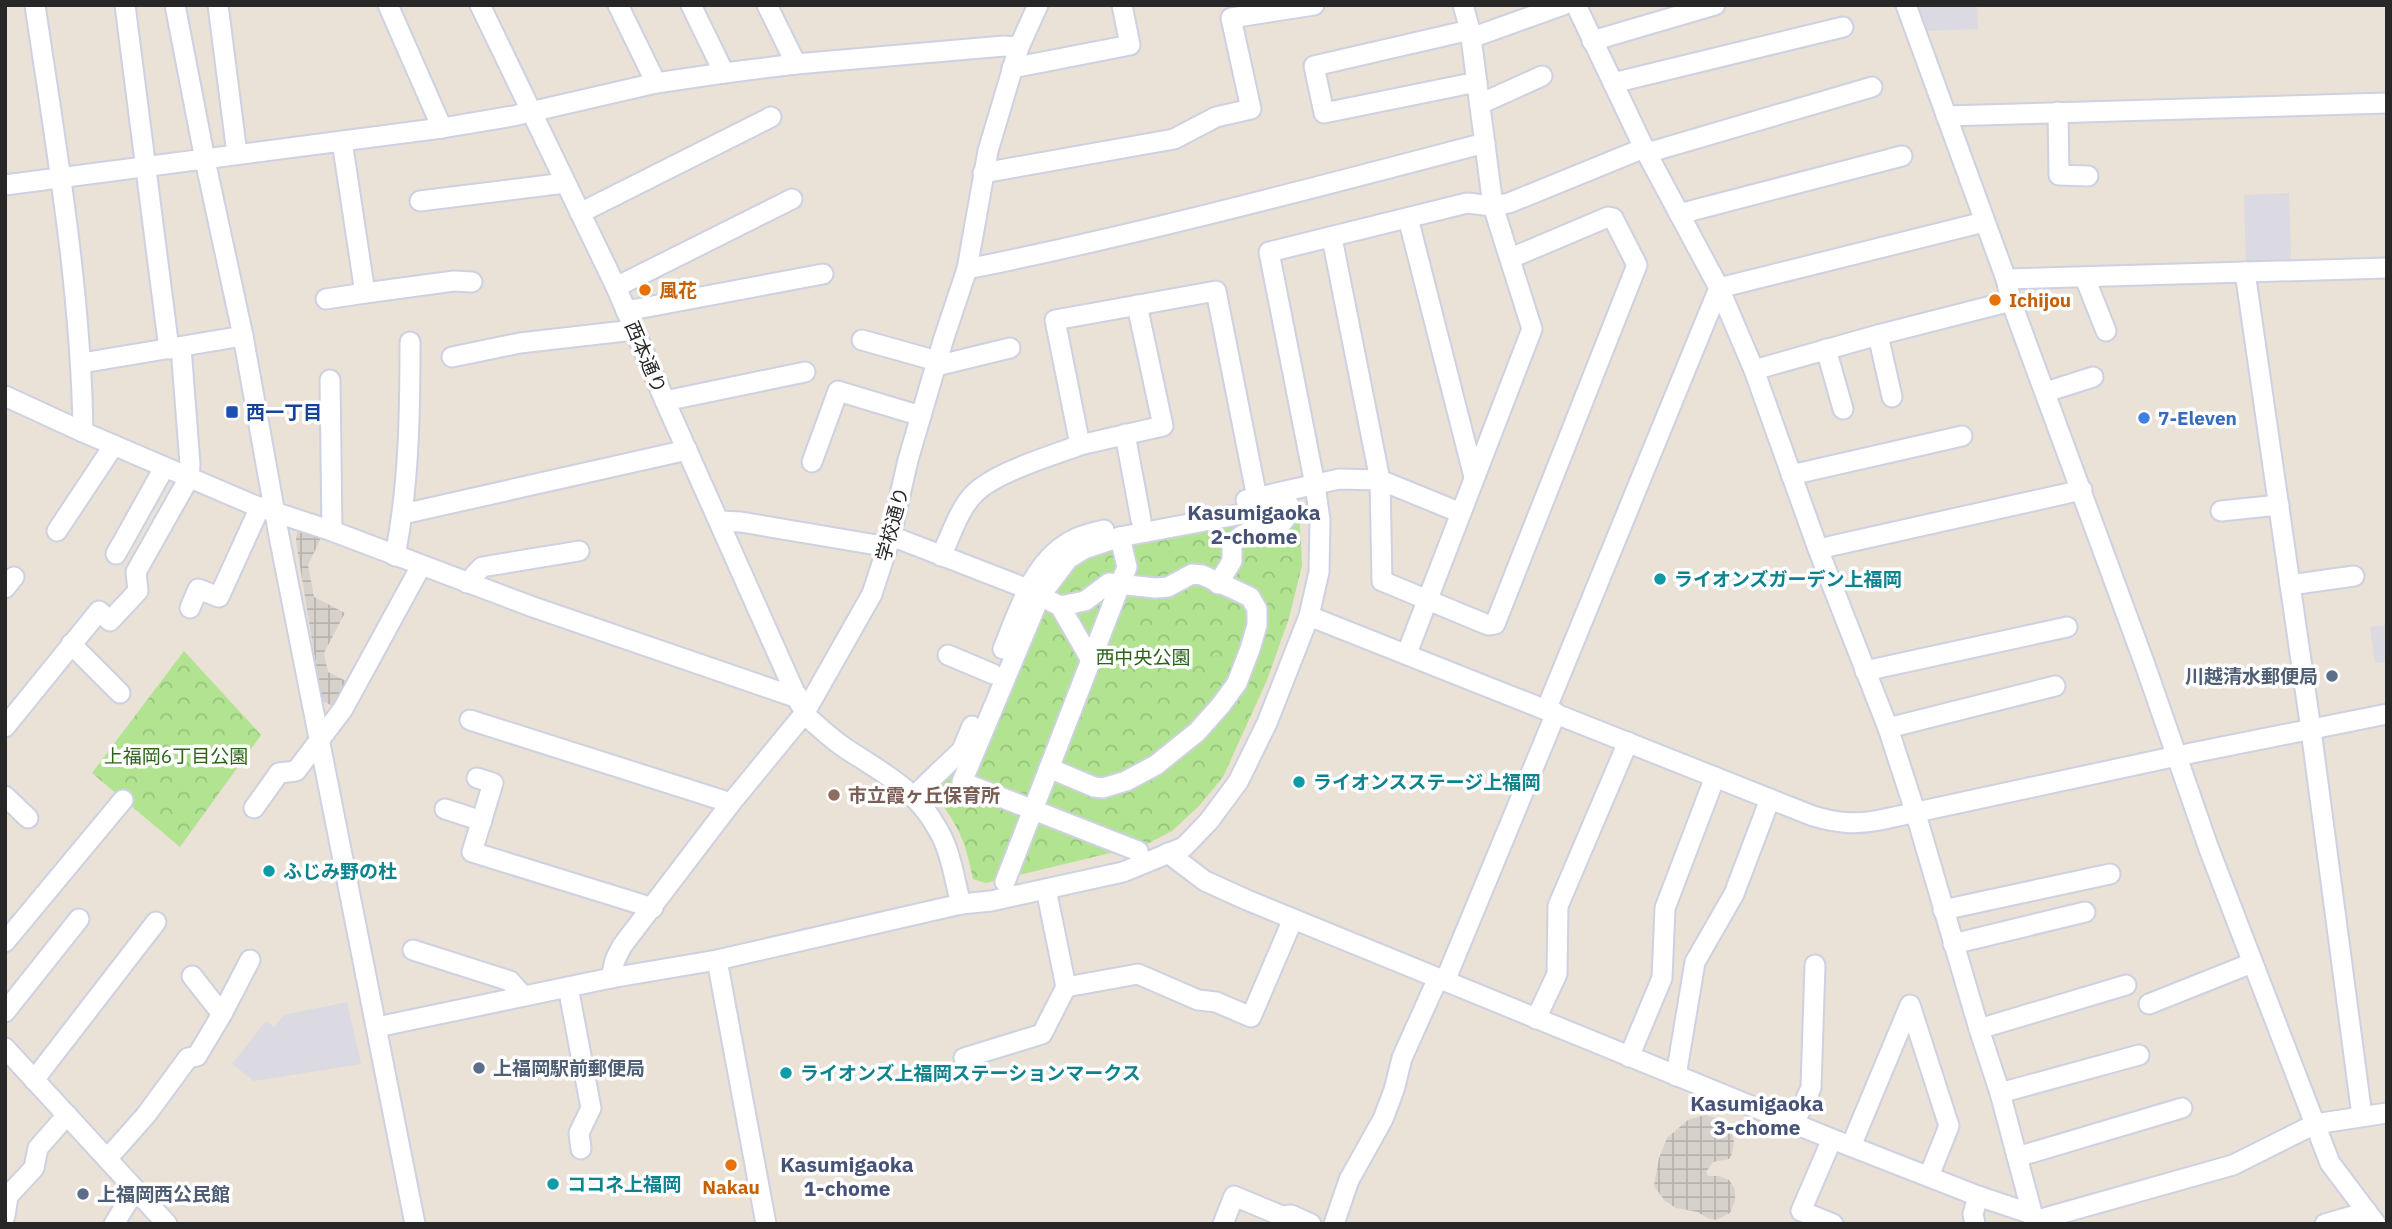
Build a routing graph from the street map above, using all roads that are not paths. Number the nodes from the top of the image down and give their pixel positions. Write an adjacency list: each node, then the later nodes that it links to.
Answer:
1 (35, 5): 47 (street)
2 (125, 5): 44 (street)
3 (175, 5): 43 (street)
4 (218, 5): 41 (street)
5 (388, 5): 37 (street)
6 (480, 5): 33 (street, 西本通り)
7 (618, 5): 28 (street)
8 (691, 5): 25 (street)
9 (767, 5): 23 (street)
10 (1038, 5): 22 (street, 学校通り)
11 (1122, 5): 24 (street)
12 (1314, 5): 18 (street)
13 (1463, 5): 20 (street)
14 (1563, 5): 20 (street)
15 (1576, 5): 21 (street)
16 (1715, 5): 21 (street)
17 (1906, 5): 35 (street)
18 (1293, 6): 45 (street)
19 (1843, 27): 29 (street)
20 (1470, 34): 27 (street); 27 (street)
21 (1592, 41): 29 (street)
22 (1019, 47): 23 (street); 24 (street, 学校通り)
23 (796, 64): 25 (street)
24 (1012, 68): 45 (street, 学校通り)
25 (724, 73): 28 (street)
26 (1542, 76): 32 (street)
27 (1477, 82): 32 (street)
28 (656, 83): 33 (street)
29 (1613, 83): 40 (street)
30 (1872, 87): 40 (street)
31 (2387, 103): 34 (street)
32 (1480, 104): 39 (street)
33 (531, 112): 37 (street); 48 (street, 西本通り)
34 (2058, 112): 35 (street); 46 (street)
35 (1946, 116): 56 (street)
36 (771, 117): 53 (street)
37 (442, 128): 38 (street)
38 (342, 141): 41 (street); 68 (street)
39 (1485, 143): 52 (street); 60 (street)
40 (1645, 151): 52 (street); 54 (street)
41 (237, 154): 43 (street)
42 (1902, 156): 54 (street)
43 (205, 160): 44 (street); 76 (street)
44 (146, 167): 47 (street); 79 (street)
45 (983, 173): 60 (street, 学校通り)
46 (2088, 176)
47 (61, 178): 49 (street); 83 (street)
48 (565, 183): 51 (street); 53 (street, 西本通り)
49 (5, 185)
50 (792, 199): 66 (street)
51 (420, 201)
52 (1493, 206): 55 (street); 58 (street)
53 (580, 213): 66 (street, 西本通り)
54 (1679, 214): 67 (street)
55 (1408, 218): 57 (street); 104 (street)
56 (1984, 222): 64 (street); 67 (street)
57 (1332, 238): 106 (street); 107 (street)
58 (1511, 258): 104 (street); 133 (street)
59 (2387, 268): 61 (street)
60 (967, 269): 84 (street, 学校通り)
61 (2245, 272): 63 (street); 110 (street)
62 (822, 274): 72 (street)
63 (2085, 278): 64 (street); 74 (street)
64 (2006, 279): 70 (street)
65 (472, 282): 68 (street)
66 (616, 287): 72 (street, 西本通り)
67 (1719, 288): 85 (street); 147 (street)
68 (365, 293): 69 (street)
69 (327, 299)
70 (2011, 301): 75 (street); 89 (street)
71 (1137, 305): 96 (street); 99 (street); 109 (street)
72 (626, 311): 73 (street, 西本通り)
73 (634, 330): 82 (street); 92 (street, 西本通り)
74 (2106, 331)
75 (1878, 335): 81 (street); 91 (street)
76 (243, 336): 79 (street); 111 (street)
77 (862, 340): 84 (street)
78 (410, 342): 114 (street)
79 (175, 348): 83 (street); 105 (street)
80 (1010, 348): 84 (street)
81 (1826, 349): 85 (street); 93 (street)
82 (452, 357)
83 (82, 363): 95 (street)
84 (936, 363): 94 (street, 学校通り)
85 (1754, 370): 103 (street)
86 (805, 372): 92 (street)
87 (2093, 377): 89 (street)
88 (330, 380): 118 (street)
89 (2046, 392): 108 (street)
90 (5, 396): 95 (street)
91 (1892, 397)
92 (665, 401): 100 (street, 西本通り)
93 (1843, 409)
94 (921, 416): 101 (street); 120 (street, 学校通り)
95 (83, 432): 98 (street)
96 (1125, 434): 99 (street); 115 (street)
97 (1962, 436): 103 (street)
98 (114, 444): 102 (street); 117 (street)
99 (1080, 445): 125 (street)
100 (687, 450): 114 (street); 116 (street, 西本通り)
101 (812, 462)
102 (164, 468): 105 (street); 123 (street)
103 (1791, 475): 121 (street)
104 (1474, 477): 113 (street)
105 (189, 478): 111 (street); 138 (street)
106 (1380, 480): 107 (street); 113 (street); 133 (street)
107 (1315, 485): 109 (street); 136 (street)
108 (2082, 490): 121 (street); 155 (street)
109 (1257, 498): 115 (street)
110 (2279, 505): 112 (street); 131 (street)
111 (267, 510): 118 (street); 135 (street); 153 (street)
112 (2221, 511)
113 (1461, 513): 133 (street)
114 (403, 514): 124 (street)
115 (1141, 520): 132 (street)
116 (720, 521): 120 (street); 146 (street, 西本通り)
117 (57, 531)
118 (332, 531): 124 (street)
119 (1120, 537): 129 (street); 130 (street); 132 (street)
120 (890, 539): 125 (street); 146 (street, 学校通り)
121 (1818, 550): 142 (street)
122 (579, 551): 128 (street)
123 (116, 554)
124 (395, 556): 126 (street)
125 (941, 556): 132 (street)
126 (421, 566): 128 (street); 153 (street)
127 (2354, 576): 131 (street)
128 (467, 583): 146 (street)
129 (1121, 583): 130 (street); 134 (street); 141 (street)
130 (1218, 584): 156 (street)
131 (2290, 585): 152 (street)
132 (1034, 593): 134 (street); 143 (street); 166 (street)
133 (1427, 601): 139 (street)
134 (1060, 606): 141 (street)
135 (190, 608)
136 (1309, 616): 139 (street); 171 (street)
137 (2067, 627): 142 (street)
138 (71, 644): 145 (street); 150 (street)
139 (1407, 653): 147 (street)
140 (948, 655): 143 (street)
141 (1091, 660): 156 (street)
142 (1865, 671): 151 (street)
143 (993, 674): 160 (street)
144 (2055, 686): 151 (street)
145 (120, 693)
146 (800, 704): 160 (street); 163 (street, 学校通り)
147 (1551, 712): 154 (street); 191 (street)
148 (2387, 714): 152 (street)
149 (470, 720): 163 (street)
150 (5, 727)
151 (1888, 728): 167 (street)
152 (2311, 730): 155 (street); 212 (street)
153 (320, 740): 164 (street); 200 (street)
154 (1628, 742): 157 (street); 199 (street)
155 (2177, 756): 167 (street); 187 (street)
156 (1049, 768): 166 (street)
157 (1716, 777): 161 (street); 204 (street)
158 (477, 778): 169 (street)
159 (5, 796): 168 (street)
160 (914, 796): 175 (street)
161 (1770, 799): 167 (street); 206 (street)
162 (123, 800): 182 (street)
163 (731, 803): 176 (street, 学校通り)
164 (254, 808)
165 (445, 809): 169 (street)
166 (1033, 810): 170 (street); 173 (street)
167 (1915, 811): 177 (street)
168 (28, 818)
169 (482, 821): 176 (street)
170 (1138, 851)
171 (1168, 853): 174 (street); 180 (street)
172 (2110, 874): 177 (street)
173 (1005, 882)
174 (1046, 889): 175 (street); 194 (street)
175 (961, 904): 186 (street)
176 (653, 908): 190 (street, 学校通り)
177 (1943, 910): 183 (street)
178 (2085, 912): 183 (street)
179 (79, 919): 197 (street)
180 (1293, 919): 191 (street); 194 (street)
181 (156, 922): 207 (street)
182 (5, 942)
183 (1953, 944): 201 (street)
184 (413, 950): 195 (street)
185 (250, 960): 198 (street)
186 (717, 960): 190 (street); 229 (street)
187 (2252, 963): 196 (street); 214 (street)
188 (1815, 965): 213 (street)
189 (192, 976): 198 (street)
190 (611, 978): 193 (street)
191 (1441, 980): 199 (street); 232 (street)
192 (2126, 985): 201 (street)
193 (568, 987): 195 (street); 217 (street)
194 (1066, 987): 205 (street)
195 (523, 996): 200 (street)
196 (2149, 1004)
197 (5, 1012)
198 (222, 1014): 219 (street)
199 (1536, 1019): 204 (street)
200 (377, 1027): 228 (street)
201 (1979, 1029): 208 (street)
202 (6, 1052): 207 (street)
203 (2138, 1055): 208 (street)
204 (1629, 1057): 206 (street)
205 (964, 1058)
206 (1676, 1076): 213 (street)
207 (34, 1080): 211 (street)
208 (2000, 1093): 218 (street)
209 (2182, 1108): 218 (street)
210 (2387, 1113): 212 (street)
211 (67, 1115): 219 (street); 223 (street)
212 (2362, 1116): 214 (street)
213 (1794, 1124): 215 (street)
214 (2315, 1124): 224 (street); 225 (street)
215 (1832, 1139): 216 (street); 233 (street)
216 (1851, 1146): 220 (street); 220 (street)
217 (581, 1149)
218 (2017, 1157): 225 (street)
219 (107, 1159): 221 (street)
220 (1929, 1177): 222 (street)
221 (135, 1190): 226 (street); 227 (street)
222 (1978, 1196): 225 (street); 234 (street)
223 (5, 1216)
224 (2371, 1218): 235 (street)
225 (2034, 1219)
226 (114, 1224)
227 (167, 1224)
228 (415, 1224)
229 (766, 1224)
230 (1223, 1224): 231 (street)
231 (1311, 1224)
232 (1334, 1224)
233 (1833, 1224)
234 (1975, 1224)
235 (2325, 1224)

